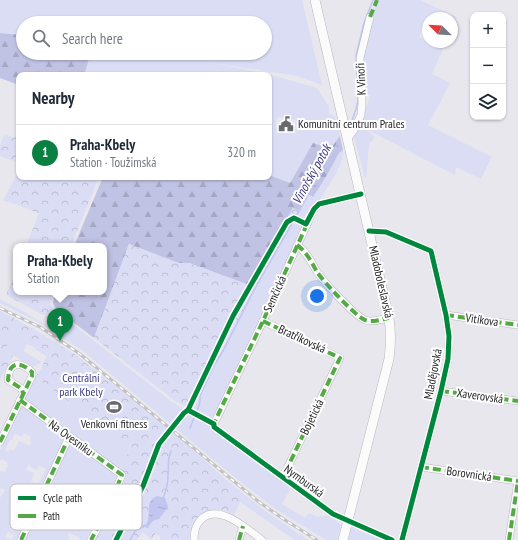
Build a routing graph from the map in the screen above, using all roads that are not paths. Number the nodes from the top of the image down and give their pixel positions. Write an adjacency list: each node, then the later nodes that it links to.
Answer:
1 (315, 0): 3 (main road, Mladoboleslavská)
2 (370, 17): 3 (street, K Vinoři)
3 (347, 138): 4 (main road, Mladoboleslavská)
4 (361, 194): 5 (main road, Mladoboleslavská); 6 (street, Semčická)
5 (369, 231): 7 (street, Mladějovská); 8 (main road, Mladoboleslavská)
6 (297, 245): 8 (street); 9 (street, Semčická)
7 (446, 315): 10 (street, Vitíkova); 12 (street, Mladějovská)
8 (389, 318): 24 (main road, Mladoboleslavská)
9 (263, 321): 11 (street, Bratříkovská); 16 (street, Semčická)
10 (518, 325)
11 (340, 358): 20 (street, Bojetická)
12 (441, 391): 15 (street, Xaverovská); 19 (street, Mladějovská)
13 (23, 393): 14 (street)
14 (20, 400): 17 (street, Na Ovesníku); 18 (street)
15 (518, 402)
16 (214, 424): 20 (street, Nymburská)
17 (69, 436): 22 (street); 23 (street, Na Ovesníku)
18 (0, 442)
19 (421, 467): 21 (street, Borovnická); 35 (street, Mladějovská)
20 (283, 477): 24 (street, Nymburská)
21 (518, 481): 36 (street)
22 (47, 484)
23 (118, 484)
24 (348, 521): 33 (main road, Mladoboleslavská); 34 (street, Nymburská)
25 (243, 526): 30 (street); 31 (street); 32 (street)
26 (26, 530): 28 (street)
27 (96, 530): 29 (street, Na Ovesníku)
28 (21, 540)
29 (91, 540)
30 (194, 540)
31 (239, 540)
32 (262, 540)
33 (343, 540)
34 (392, 540)
35 (402, 540)
36 (509, 540)

